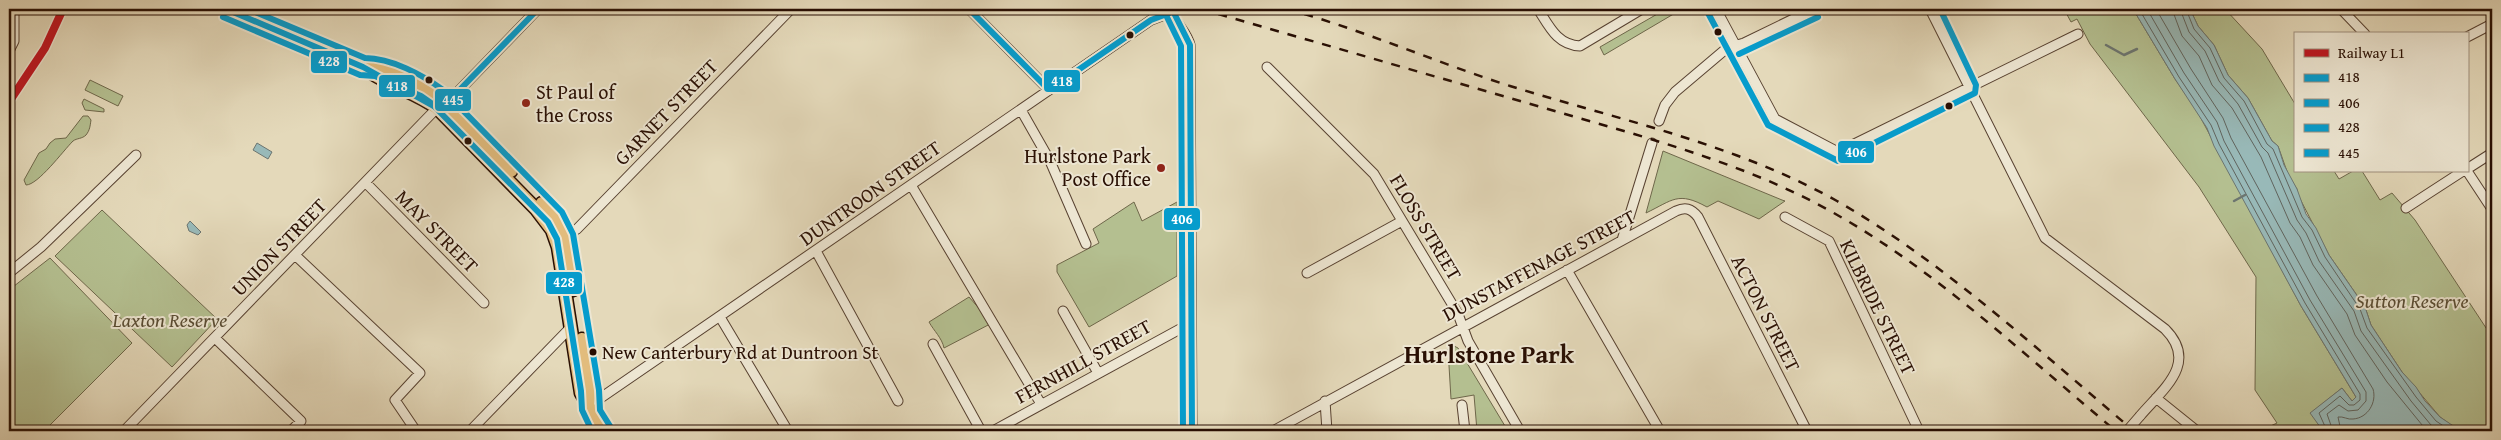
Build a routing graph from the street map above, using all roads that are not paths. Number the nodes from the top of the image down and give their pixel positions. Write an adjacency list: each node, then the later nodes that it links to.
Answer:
1 (14, 9): 18 (street)
2 (226, 9): 22 (highway)
3 (538, 9): 22 (street, UNION STREET)
4 (790, 9): 38 (street, GARNET STREET)
5 (968, 9): 21 (street)
6 (1538, 9): 7 (street)
7 (1642, 9)
8 (1716, 9): 17 (street)
9 (1814, 9): 17 (street)
10 (1930, 9): 20 (street)
11 (2341, 9): 14 (street)
12 (1172, 10): 21 (street, DUNTROON STREET); 49 (street)
13 (2492, 24): 16 (street)
14 (2363, 32)
15 (2078, 34): 20 (street)
16 (2468, 36)
17 (1735, 46): 20 (street); 24 (street)
18 (9, 51)
19 (1267, 66): 37 (street, FLOSS STREET)
20 (1968, 88): 55 (street)
21 (1049, 90): 23 (street, DUNTROON STREET)
22 (441, 106): 31 (street, UNION STREET); 38 (highway); 51 (highway)
23 (1021, 110): 32 (street, DUNTROON STREET); 40 (street)
24 (1659, 121)
25 (1652, 143): 39 (street)
26 (2492, 153): 28 (street)
27 (136, 155): 44 (street)
28 (2468, 169)
29 (2461, 172): 33 (street)
30 (2468, 172): 34 (street)
31 (366, 183): 42 (street, UNION STREET); 46 (street, MAY STREET)
32 (911, 185): 41 (street, DUNTROON STREET); 59 (street)
33 (2406, 208)
34 (2492, 209)
35 (1693, 211): 39 (street, DUNSTAFFENAGE STREET); 75 (street, ACTON STREET)
36 (1785, 217): 76 (street, KILBRIDE STREET)
37 (1402, 221): 45 (street); 50 (street, FLOSS STREET)
38 (565, 236): 58 (highway)
39 (1622, 240): 43 (street, DUNSTAFFENAGE STREET)
40 (1086, 244)
41 (816, 251): 48 (street, DUNTROON STREET); 56 (street)
42 (295, 255): 52 (street, UNION STREET); 63 (street)
43 (1567, 270): 50 (street, DUNSTAFFENAGE STREET); 74 (street)
44 (9, 273)
45 (1307, 273)
46 (484, 303)
47 (1063, 311): 54 (street)
48 (720, 317): 58 (street, DUNTROON STREET); 66 (street)
49 (1191, 322): 54 (street, FERNHILL STREET); 69 (street)
50 (1463, 326): 57 (street, DUNSTAFFENAGE STREET); 73 (street, FLOSS STREET)
51 (571, 327): 58 (highway); 64 (street)
52 (215, 338): 61 (street, UNION STREET); 62 (street)
53 (933, 344): 67 (street)
54 (1098, 373): 59 (street, FERNHILL STREET)
55 (2156, 398): 77 (street, bridge); 78 (street)
56 (898, 401)
57 (1325, 401): 70 (street, DUNSTAFFENAGE STREET); 71 (street)
58 (588, 404): 65 (highway)
59 (1041, 404): 68 (street, FERNHILL STREET)
60 (1462, 405): 72 (street)
61 (124, 431)
62 (291, 431)
63 (416, 431)
64 (470, 431)
65 (603, 431)
66 (788, 431)
67 (981, 431)
68 (993, 431)
69 (1192, 431)
70 (1273, 431)
71 (1328, 431)
72 (1465, 431)
73 (1520, 431)
74 (1660, 431)
75 (1807, 431)
76 (1919, 431)
77 (2127, 431)
78 (2197, 431)

